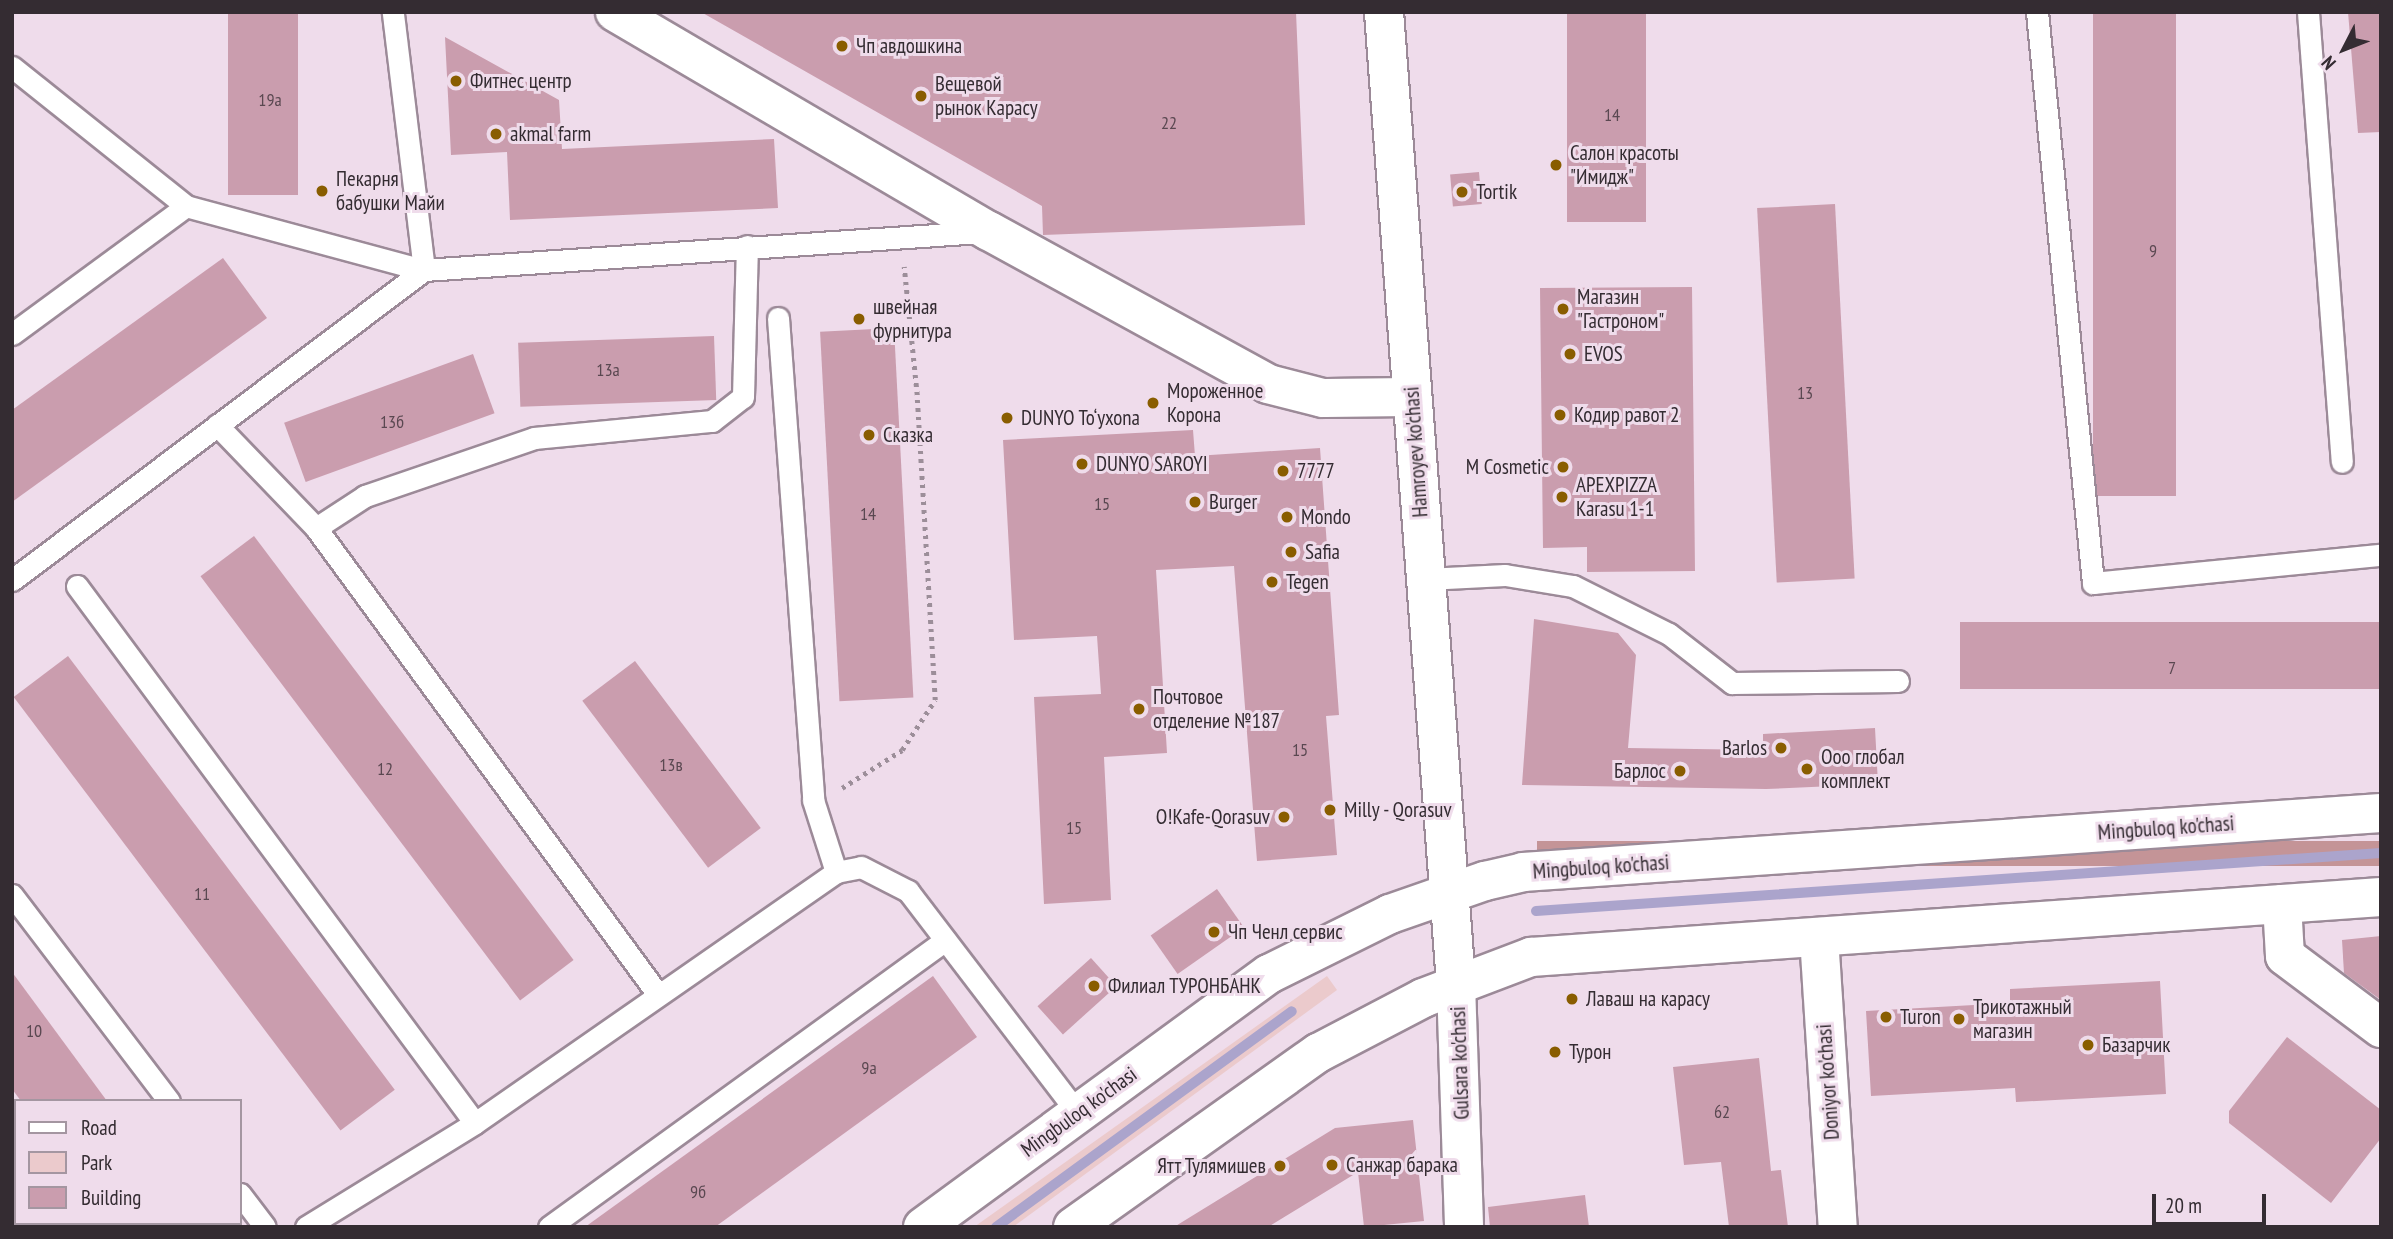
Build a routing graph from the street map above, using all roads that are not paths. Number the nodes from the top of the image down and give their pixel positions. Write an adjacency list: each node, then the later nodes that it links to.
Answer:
1 (393, 12): 10 (lane)
2 (615, 12): 8 (main road)
3 (1384, 12): 13 (main road, Hamroyev ko'chasi)
4 (2037, 12): 17 (lane)
5 (2308, 12): 15 (lane)
6 (12, 67): 7 (lane)
7 (186, 206): 10 (lane); 12 (lane)
8 (989, 231): 9 (lane); 13 (main road)
9 (747, 246): 10 (lane); 16 (lane)
10 (424, 270): 14 (lane)
11 (778, 318): 23 (lane)
12 (12, 334)
13 (1412, 397): 18 (main road, Hamroyev ko'chasi)
14 (217, 425): 16 (lane); 19 (lane)
15 (2342, 463)
16 (316, 528): 31 (lane)
17 (2381, 555)
18 (1426, 579): 21 (lane); 24 (main road, Hamroyev ko'chasi)
19 (12, 580)
20 (77, 586): 35 (lane)
21 (1898, 681)
22 (2381, 813): 24 (main road, Mingbuloq ko'chasi)
23 (836, 872): 29 (lane); 31 (lane)
24 (1449, 892): 30 (main road, Gulsara ko'chasi); 34 (main road, Mingbuloq ko'chasi)
25 (12, 894): 33 (lane)
26 (2381, 897): 27 (main road)
27 (2282, 904): 28 (main road); 32 (main road)
28 (1819, 937): 30 (main road); 43 (main road, Doniyor ko'chasi)
29 (945, 940): 34 (lane); 39 (lane)
30 (1456, 984): 41 (main road); 42 (main road, Gulsara ko'chasi)
31 (657, 993): 35 (lane)
32 (2381, 1028)
33 (167, 1099)
34 (1078, 1113): 40 (main road, Mingbuloq ko'chasi)
35 (475, 1124): 38 (lane)
36 (242, 1197): 37 (lane)
37 (265, 1227)
38 (306, 1227)
39 (549, 1227)
40 (923, 1227)
41 (1073, 1227)
42 (1464, 1227)
43 (1838, 1227)

